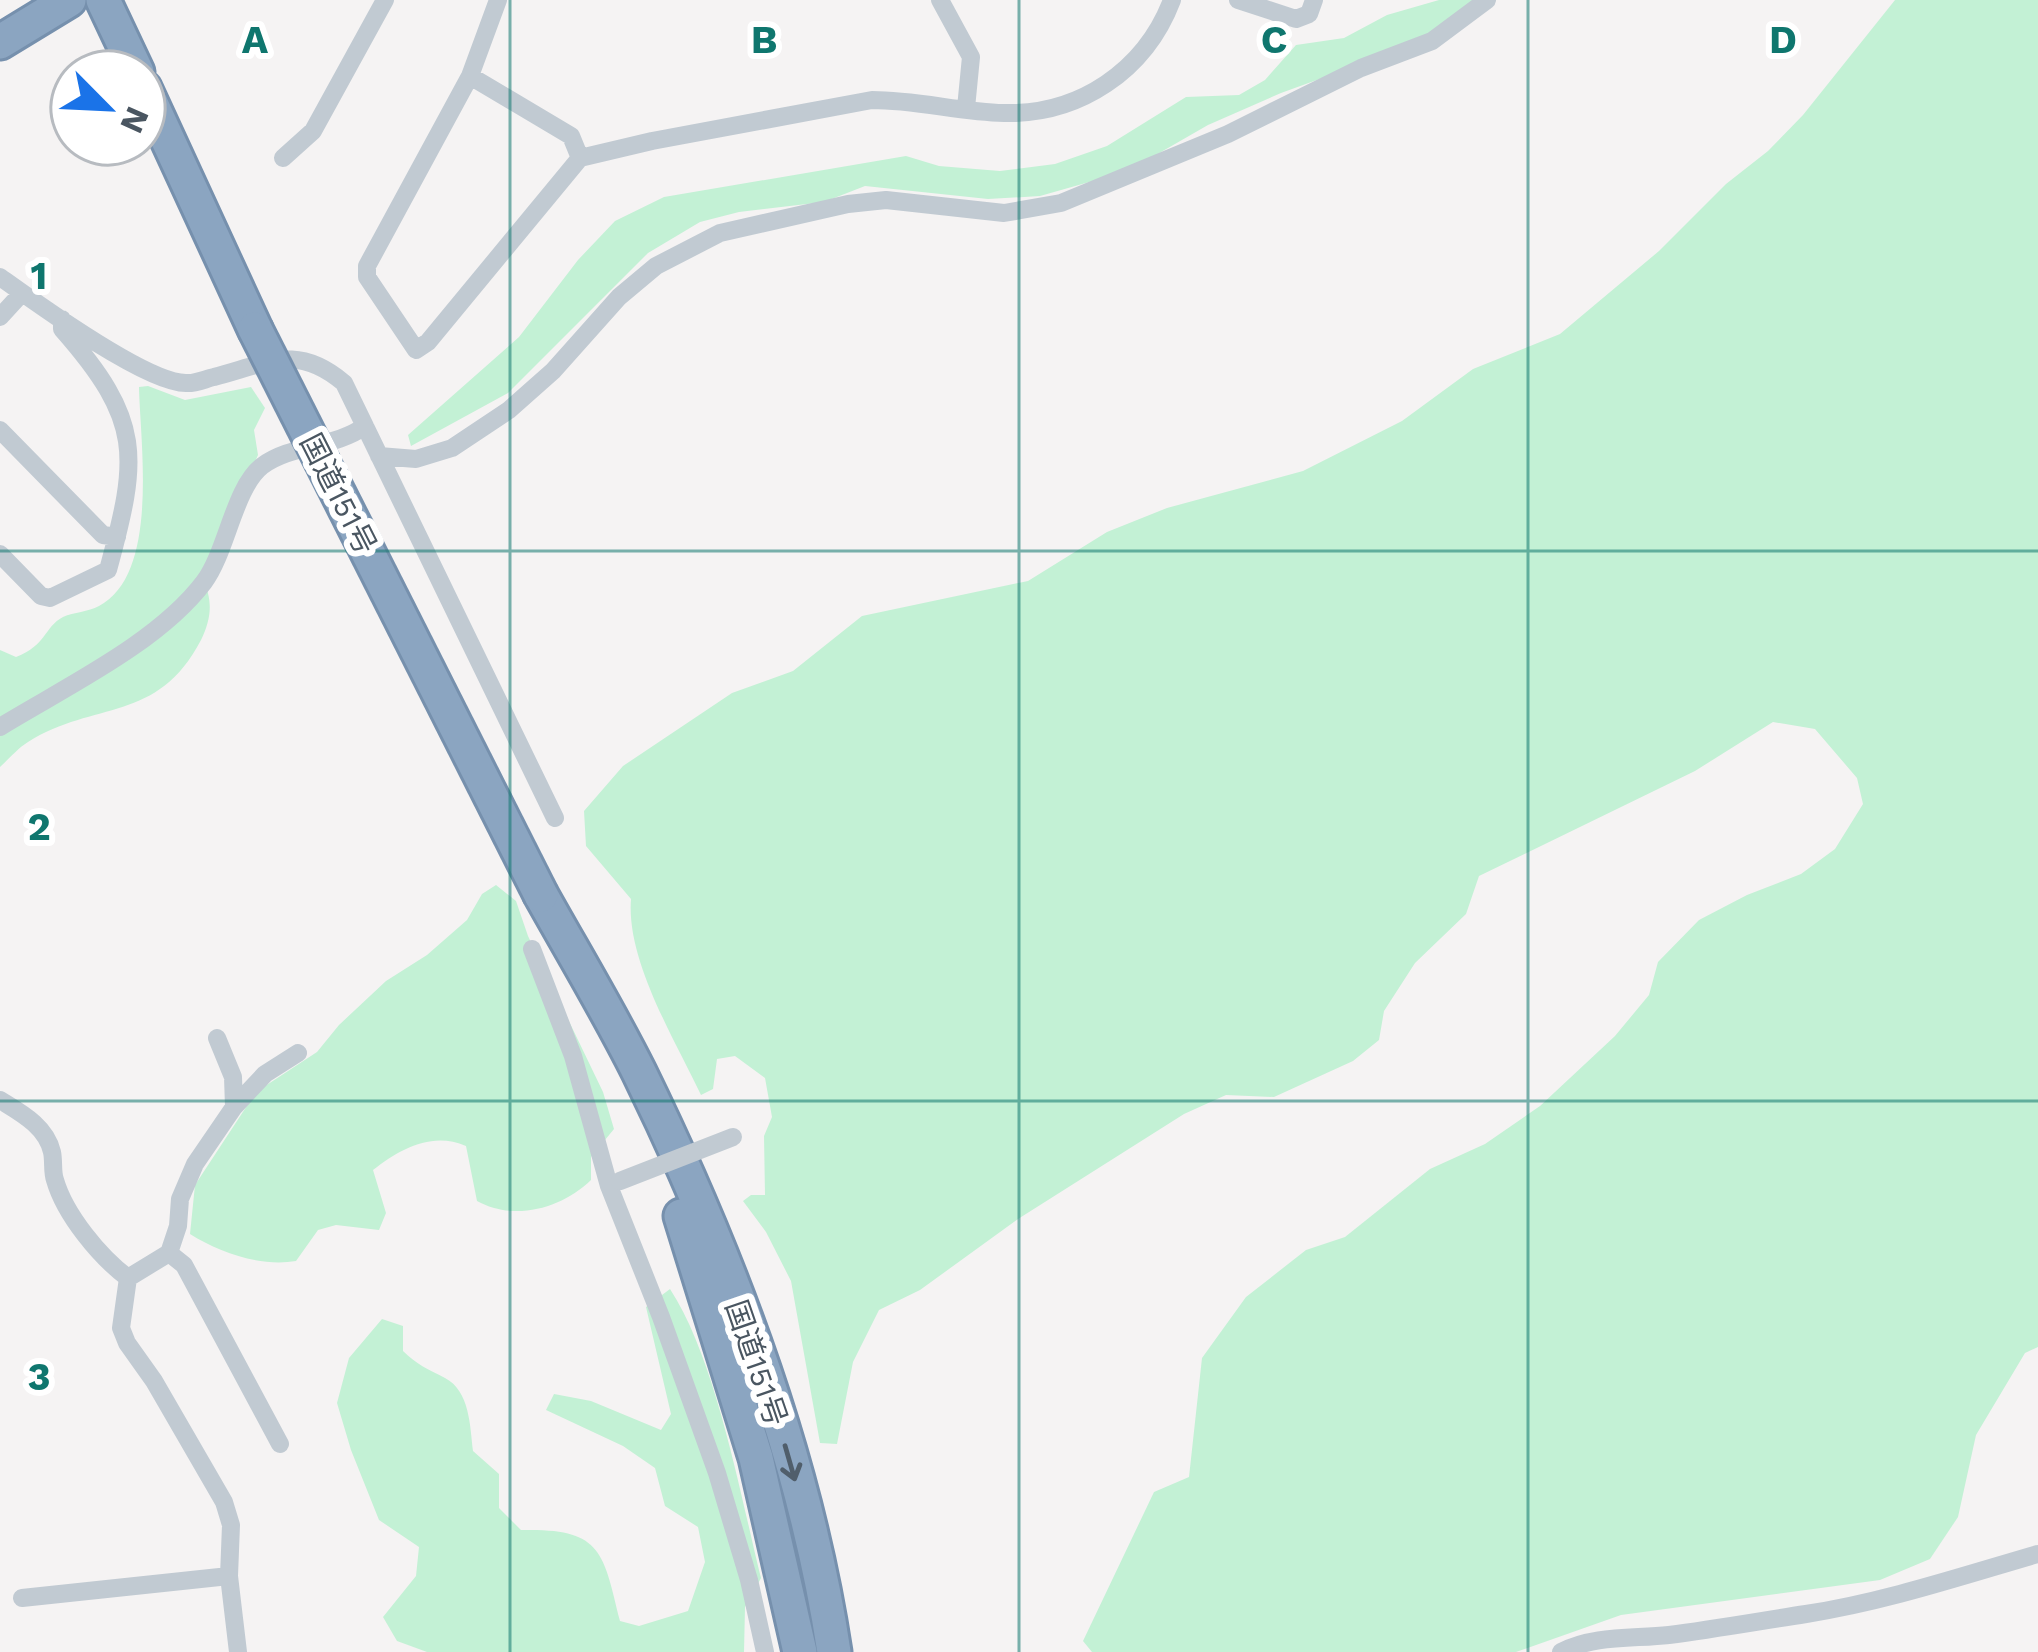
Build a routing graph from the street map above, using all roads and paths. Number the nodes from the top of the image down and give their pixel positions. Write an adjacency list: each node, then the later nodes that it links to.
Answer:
1 (69, 0): 10 (highway)
2 (104, 0): 11 (highway)
3 (385, 0): 15 (street)
4 (498, 0): 12 (street)
5 (940, 0): 13 (street)
6 (1172, 0): 13 (street)
7 (1238, 0): 8 (street)
8 (1314, 0)
9 (1487, 0): 23 (street)
10 (0, 42)
11 (126, 48)
12 (470, 76): 16 (street); 16 (street)
13 (966, 108): 16 (street)
14 (168, 140): 28 (highway, 国道151号, bridge)
15 (283, 158)
16 (580, 158)
17 (0, 277): 18 (street)
18 (22, 292): 19 (street); 20 (street)
19 (0, 317)
20 (62, 319): 21 (street); 24 (street)
21 (365, 426): 23 (street); 26 (street)
22 (0, 430): 24 (street)
23 (379, 456): 27 (street)
24 (117, 538): 25 (street)
25 (0, 554)
26 (0, 728)
27 (555, 818)
28 (542, 896): 45 (highway, 国道151号); 46 (highway, 国道151号, one-way to 46)
29 (532, 949): 35 (street)
30 (218, 1038): 33 (street)
31 (298, 1052): 33 (street)
32 (0, 1100): 38 (street)
33 (234, 1108): 37 (street)
34 (733, 1137): 35 (street, bridge)
35 (614, 1183): 36 (street); 44 (street)
36 (586, 1196)
37 (169, 1253): 38 (street); 39 (street)
38 (128, 1279): 41 (street)
39 (280, 1444)
40 (2038, 1554): 47 (street)
41 (229, 1576): 42 (street); 43 (street)
42 (22, 1598)
43 (238, 1652)
44 (765, 1652)
45 (800, 1652)
46 (834, 1652)
47 (1561, 1652)

